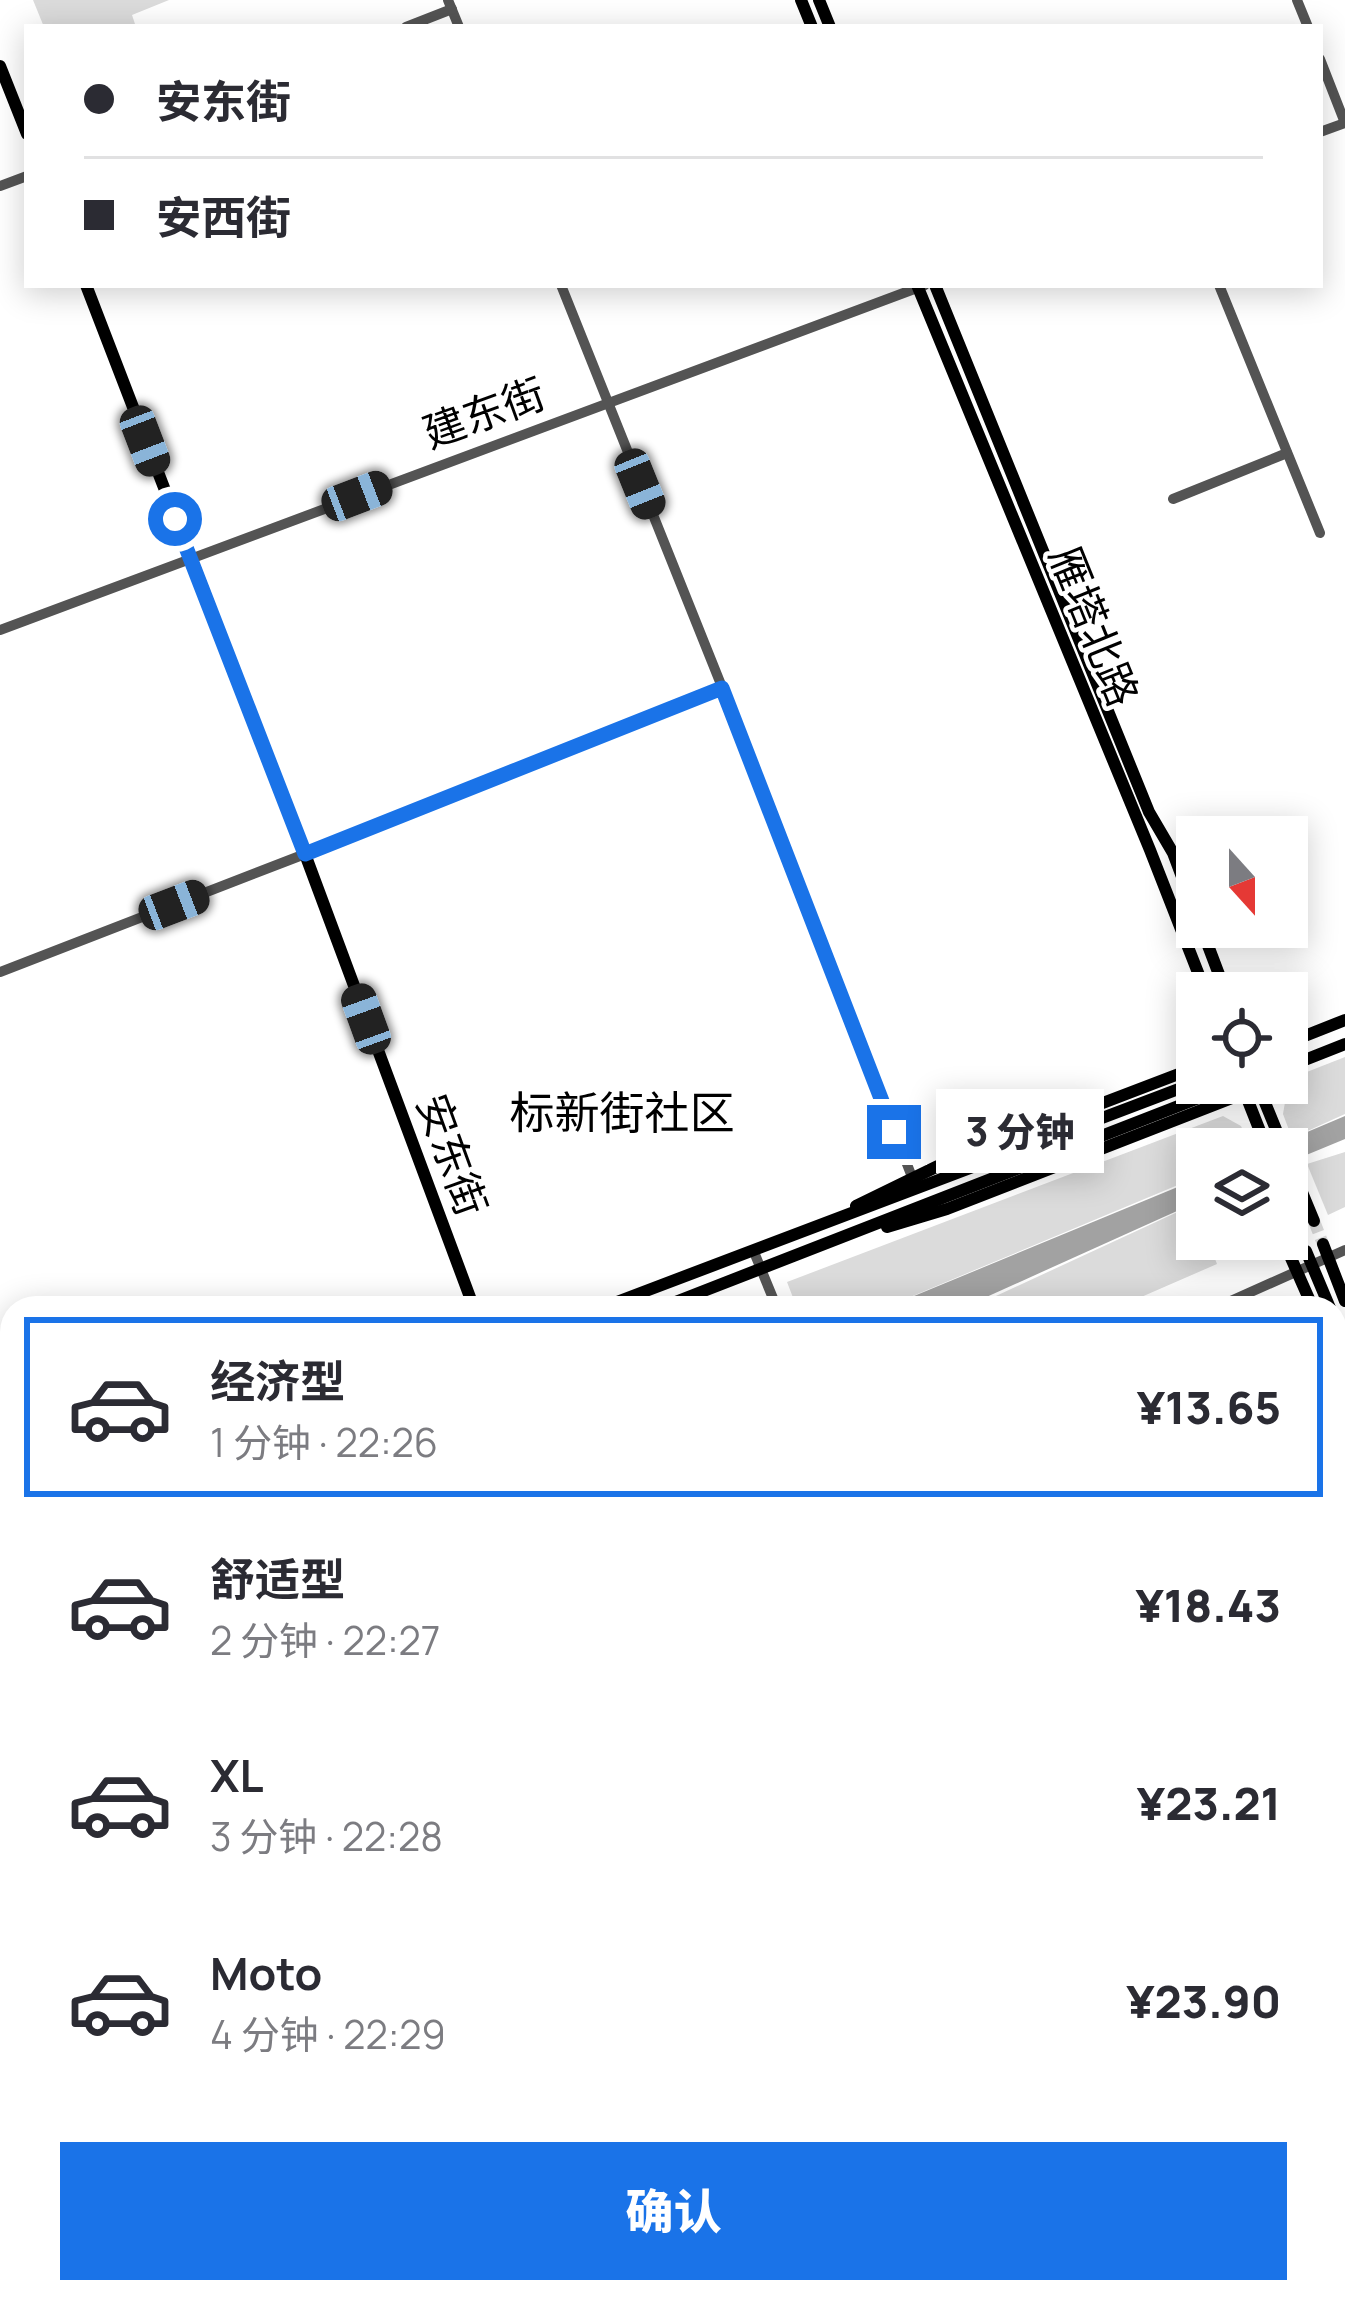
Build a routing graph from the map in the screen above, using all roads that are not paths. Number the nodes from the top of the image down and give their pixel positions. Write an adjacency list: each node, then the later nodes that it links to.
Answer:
1 (450, 4): 2 (street)
2 (412, 24)
3 (0, 66): 6 (main road)
4 (1323, 67): 5 (street)
5 (1345, 123)
6 (24, 126)
7 (87, 288): 17 (main road, 安东街)
8 (562, 288): 13 (street)
9 (915, 288): 13 (street, 建东街)
10 (921, 288): 23 (main road, 雁塔北路)
11 (936, 288): 21 (main road, 雁塔北路)
12 (1220, 288): 14 (street)
13 (608, 402): 17 (street, 建东街); 19 (street)
14 (1287, 453): 15 (street); 16 (street)
15 (1173, 499)
16 (1321, 532)
17 (190, 559): 18 (street, 建东街); 20 (main road, 安东街)
18 (0, 629)
19 (722, 688): 20 (street); 36 (street)
20 (305, 854): 22 (street); 49 (main road, 安东街)
21 (1176, 861)
22 (0, 972)
23 (1198, 972)
24 (1345, 1020): 25 (main road)
25 (1308, 1035)
26 (1345, 1044): 27 (main road)
27 (1308, 1058)
28 (1176, 1075): 36 (main road)
29 (1176, 1098): 39 (main road)
30 (1176, 1099): 40 (main road)
31 (1205, 1104): 40 (main road)
32 (1257, 1104): 33 (main road)
33 (1260, 1111): 34 (main road); 35 (main road)
34 (1263, 1128)
35 (1271, 1128)
36 (911, 1177): 39 (main road)
37 (1308, 1206): 38 (main road)
38 (1314, 1221)
39 (801, 1234): 43 (main road)
40 (811, 1249): 47 (main road)
41 (1345, 1250): 42 (street)
42 (1326, 1251): 46 (street); 56 (main road)
43 (754, 1252): 47 (street); 50 (main road)
44 (1308, 1256): 46 (main road)
45 (1292, 1260): 48 (main road)
46 (1312, 1265): 48 (street); 55 (main road)
47 (762, 1270): 51 (main road); 52 (street)
48 (1297, 1272): 53 (street); 54 (main road)
49 (470, 1296)
50 (634, 1296)
51 (692, 1296)
52 (772, 1296)
53 (1242, 1296)
54 (1308, 1296)
55 (1325, 1296)
56 (1343, 1296)

